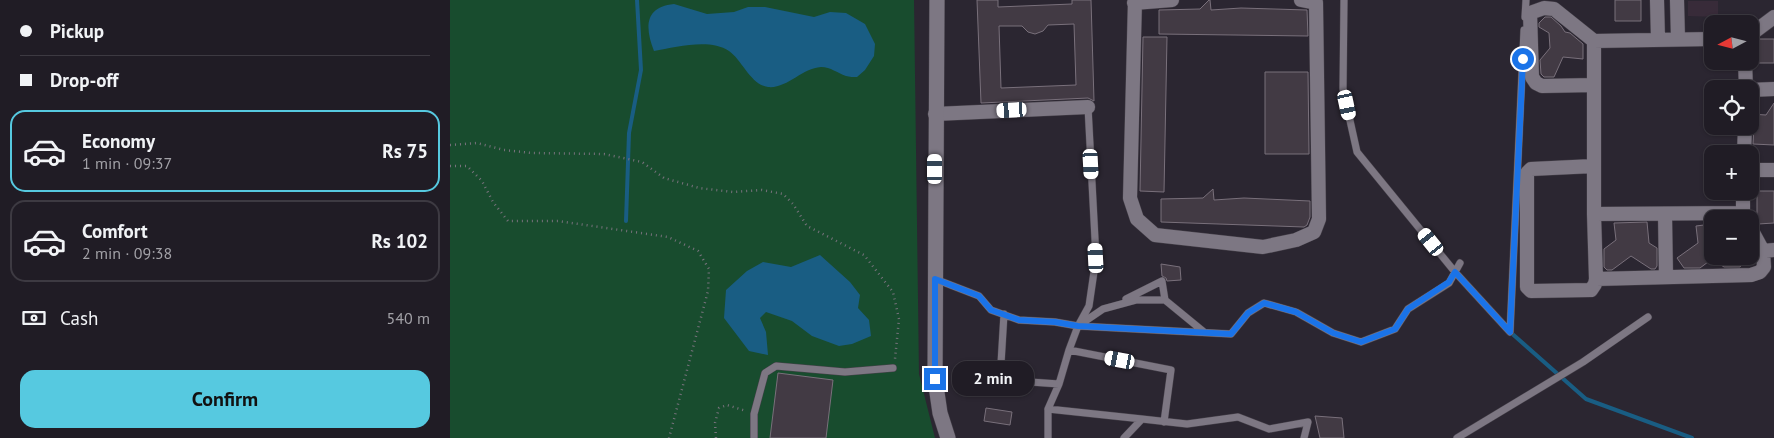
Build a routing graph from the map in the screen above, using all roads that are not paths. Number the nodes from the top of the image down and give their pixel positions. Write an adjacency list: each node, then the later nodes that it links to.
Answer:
1 (937, 0): 19 (street)
2 (1172, 0): 8 (street)
3 (1301, 0): 8 (street)
4 (1344, 0): 29 (lane)
5 (1526, 0): 29 (lane)
6 (1657, 0): 12 (street)
7 (1677, 0): 11 (street)
8 (1135, 2)
9 (1774, 17): 10 (street)
10 (1759, 28)
11 (1678, 38): 12 (street); 13 (street)
12 (1658, 39): 14 (street)
13 (1704, 39)
14 (1594, 41): 15 (street); 15 (street)
15 (1594, 85): 20 (street)
16 (1774, 89): 17 (street)
17 (1759, 90)
18 (1088, 107): 19 (street); 37 (lane)
19 (935, 114): 31 (street)
20 (1594, 166): 23 (street); 32 (street)
21 (1759, 170): 22 (street)
22 (1774, 170)
23 (1594, 214): 24 (street); 32 (street)
24 (1665, 214): 25 (street); 30 (street)
25 (1704, 215)
26 (1759, 238): 27 (street)
27 (1769, 251): 30 (street)
28 (1460, 263): 29 (lane)
29 (1455, 272): 38 (lane)
30 (1666, 276): 32 (street)
31 (935, 279): 35 (lane); 46 (street)
32 (1596, 279)
33 (1165, 300): 34 (lane); 34 (lane); 38 (lane)
34 (1112, 306): 37 (lane)
35 (1004, 314): 37 (lane); 41 (lane)
36 (1648, 317): 50 (lane)
37 (1078, 326): 38 (lane); 39 (lane)
38 (1204, 332)
39 (1069, 350): 41 (lane); 44 (lane)
40 (893, 368): 45 (lane)
41 (1059, 384): 42 (lane)
42 (1048, 409): 43 (lane); 47 (lane)
43 (1142, 419): 44 (lane); 48 (lane)
44 (1164, 422): 49 (lane)
45 (754, 438)
46 (948, 438)
47 (1048, 438)
48 (1124, 438)
49 (1304, 438)
50 (1457, 438)

